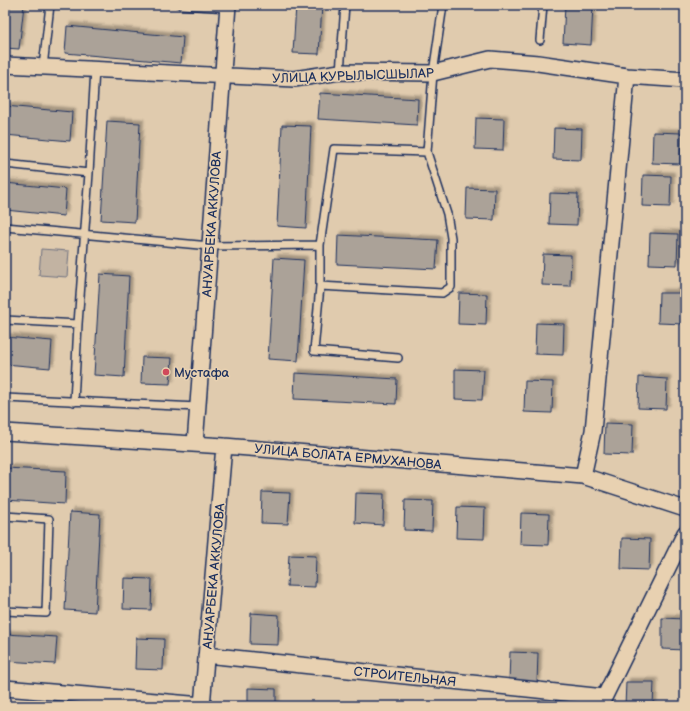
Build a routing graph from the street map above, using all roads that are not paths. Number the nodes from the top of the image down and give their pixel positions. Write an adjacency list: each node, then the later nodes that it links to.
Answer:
1 (50, 5): 9 (lane)
2 (181, 5): 6 (lane)
3 (345, 5): 11 (lane)
4 (442, 5): 12 (lane)
5 (543, 5): 7 (lane)
6 (228, 6): 13 (street, АНУАРБЕКА АККУЛОВА)
7 (540, 40)
8 (5, 65): 9 (street, УЛИЦА КУРЫЛЫСШЫЛАР)
9 (43, 67): 10 (street, УЛИЦА КУРЫЛЫСШЫЛАР)
10 (95, 69): 13 (street, УЛИЦА КУРЫЛЫСШЫЛАР); 18 (lane)
11 (340, 72): 12 (street, УЛИЦА КУРЫЛЫСШЫЛАР); 13 (street, УЛИЦА КУРЫЛЫСШЫЛАР)
12 (433, 73): 14 (street, УЛИЦА КУРЫЛЫСШЫЛАР); 16 (lane)
13 (223, 76): 22 (street, АНУАРБЕКА АККУЛОВА)
14 (627, 76): 15 (street, УЛИЦА КУРЫЛЫСШЫЛАР); 33 (street)
15 (685, 80)
16 (427, 152): 21 (lane); 23 (lane)
17 (5, 164): 18 (lane)
18 (89, 173): 20 (lane)
19 (5, 227): 20 (lane)
20 (85, 235): 22 (lane); 25 (lane)
21 (320, 245): 22 (lane); 23 (lane)
22 (210, 246): 29 (street, АНУАРБЕКА АККУЛОВА)
23 (320, 286): 26 (lane)
24 (5, 320): 25 (lane)
25 (78, 324): 28 (lane)
26 (398, 358)
27 (5, 398): 28 (lane)
28 (74, 402): 29 (lane)
29 (198, 407): 31 (street, АНУАРБЕКА АККУЛОВА)
30 (5, 432): 31 (street, УЛИЦА БОЛАТА ЕРМУХАНОВА)
31 (195, 444): 32 (street, УЛИЦА БОЛАТА ЕРМУХАНОВА)
32 (224, 446): 33 (street, УЛИЦА БОЛАТА ЕРМУХАНОВА); 38 (street, АНУАРБЕКА АККУЛОВА)
33 (583, 476): 34 (street, УЛИЦА БОЛАТА ЕРМУХАНОВА)
34 (685, 509)
35 (5, 516): 37 (lane)
36 (685, 533): 40 (street)
37 (5, 610)
38 (206, 655): 40 (street, СТРОИТЕЛЬНАЯ); 41 (street, АНУАРБЕКА АККУЛОВА)
39 (5, 688): 41 (street)
40 (602, 702)
41 (202, 705)

